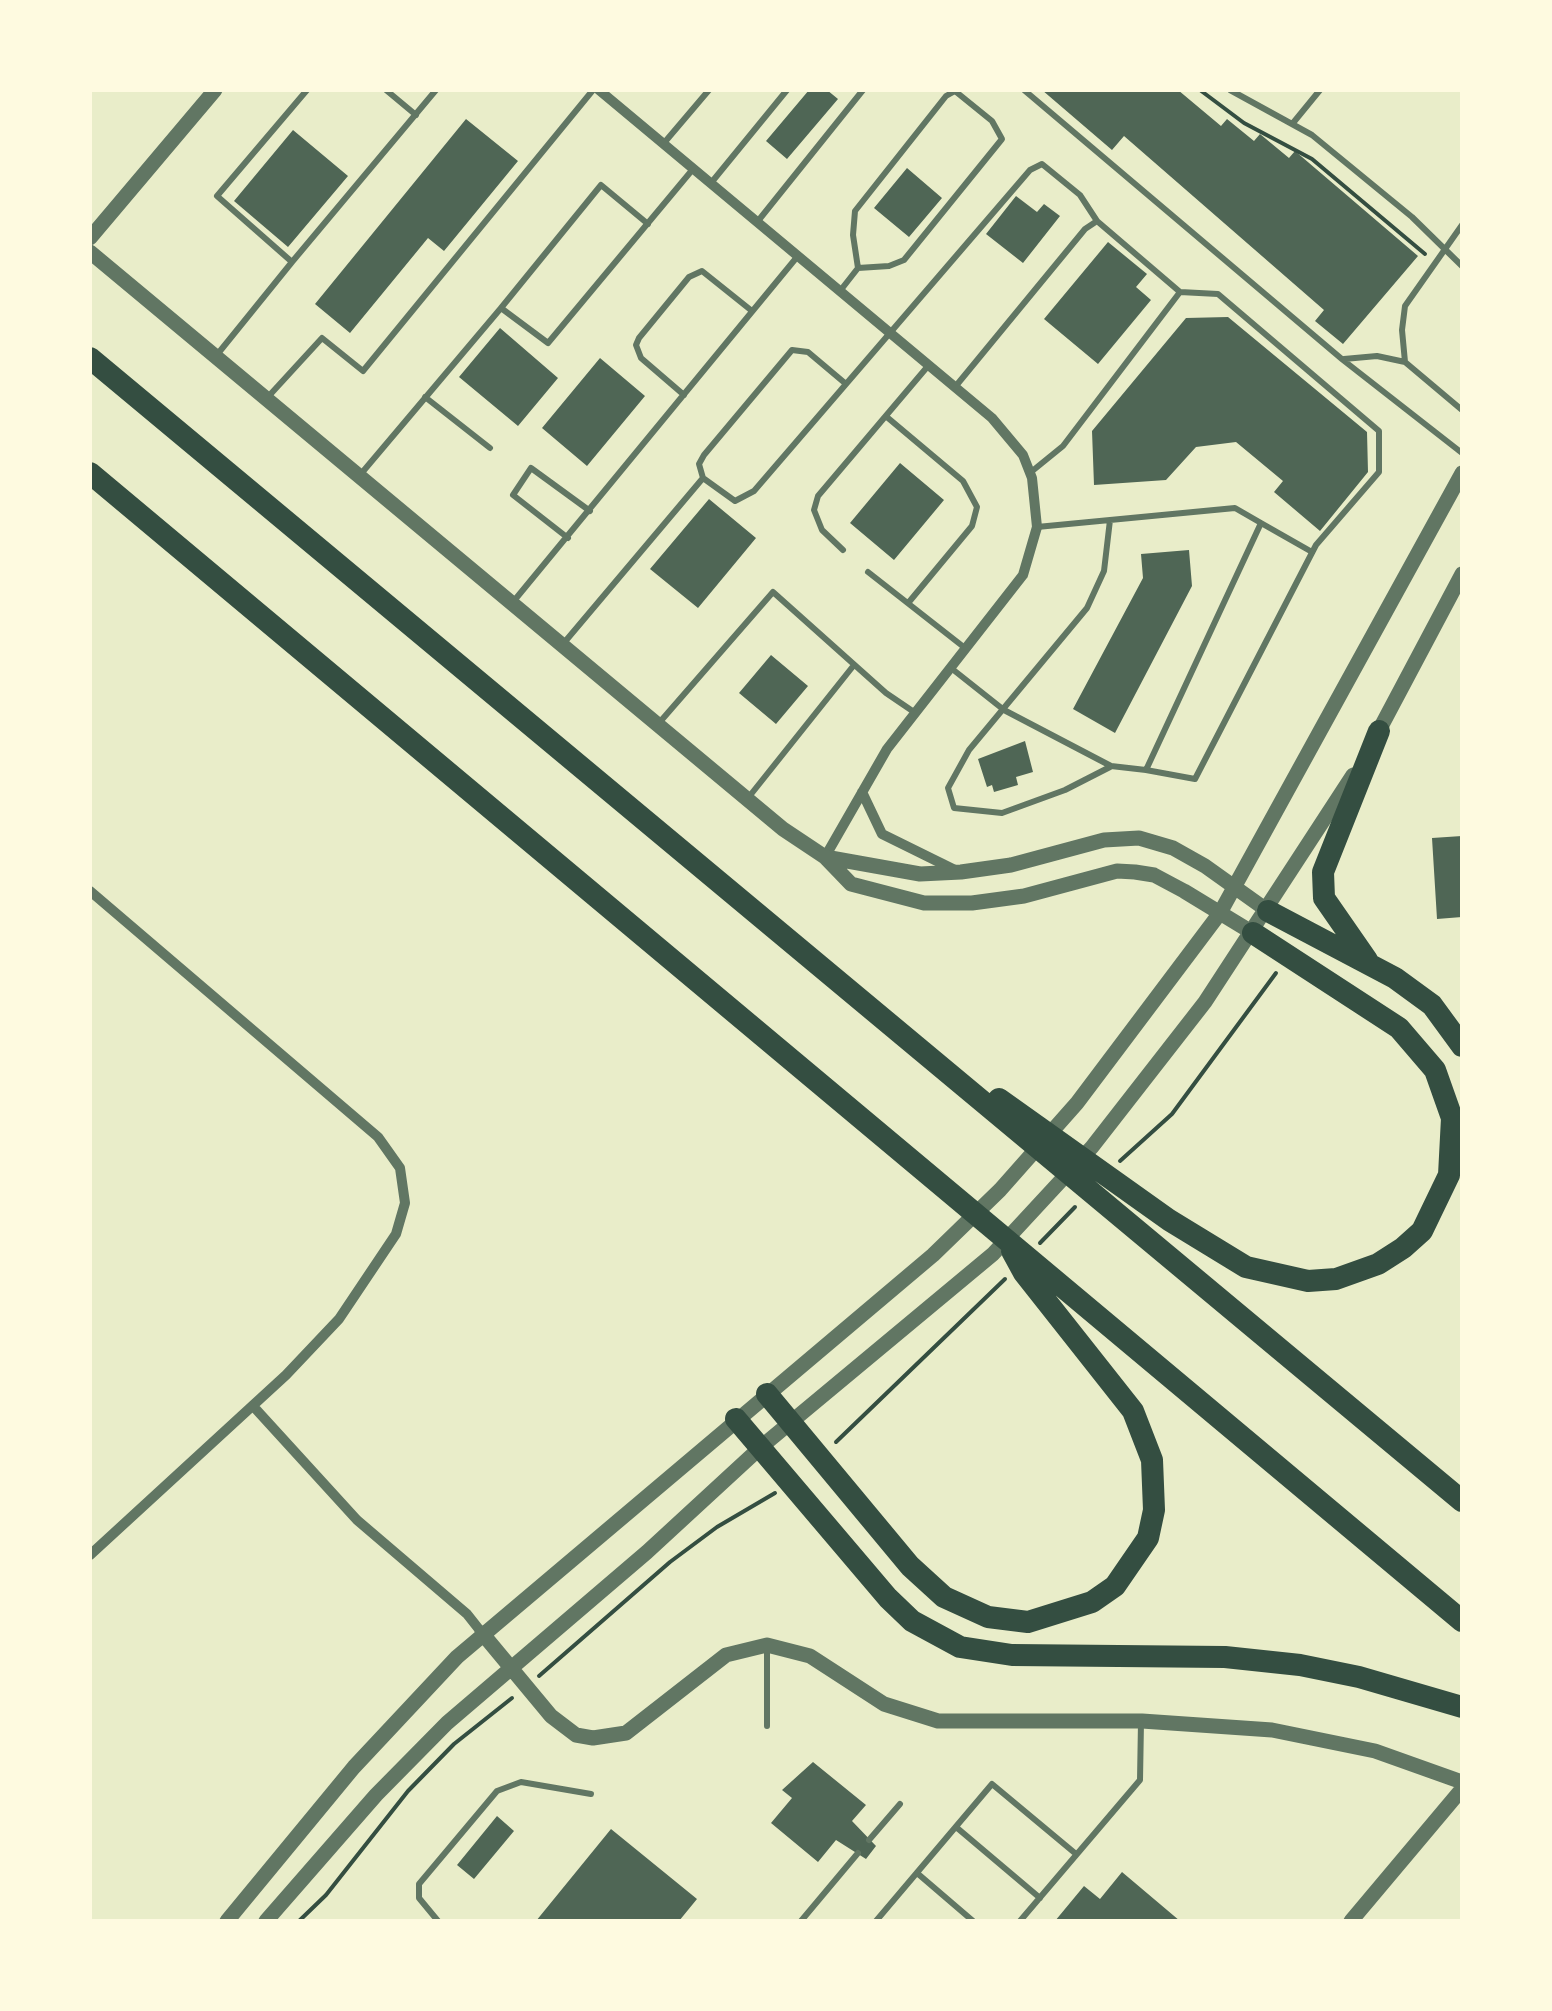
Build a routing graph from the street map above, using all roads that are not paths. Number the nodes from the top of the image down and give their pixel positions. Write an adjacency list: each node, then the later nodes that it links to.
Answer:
1 (215, 90): 21 (street)
2 (307, 90): 25 (lane)
3 (386, 90): 12 (lane)
4 (436, 90): 12 (lane)
5 (596, 90): 14 (street); 42 (lane)
6 (709, 90): 14 (lane)
7 (787, 90): 16 (lane)
8 (863, 90): 18 (lane)
9 (1024, 90): 35 (lane)
10 (1230, 90): 13 (lane)
11 (1320, 90): 13 (lane)
12 (416, 114): 25 (lane)
13 (1293, 124): 22 (lane)
14 (664, 144): 15 (street)
15 (693, 169): 16 (street); 19 (lane)
16 (711, 183): 18 (street)
17 (1097, 221): 29 (lane); 32 (lane); 39 (lane)
18 (757, 222): 24 (street)
19 (648, 224): 30 (lane); 30 (lane)
20 (1462, 225): 22 (lane)
21 (90, 238)
22 (1444, 250): 26 (lane); 36 (lane)
23 (90, 252): 34 (street)
24 (798, 256): 28 (street); 31 (lane)
25 (292, 262): 34 (lane)
26 (1462, 266)
27 (858, 268): 27 (lane); 28 (lane)
28 (840, 291): 32 (street)
29 (1180, 292): 47 (lane); 58 (lane)
30 (501, 308): 41 (lane)
31 (752, 311): 40 (lane); 40 (lane)
32 (890, 333): 37 (street); 38 (lane)
33 (90, 356): 86 (highway)
34 (216, 357): 42 (street)
35 (1343, 360): 36 (lane); 46 (lane)
36 (1405, 362): 43 (lane)
37 (929, 365): 39 (street); 44 (lane)
38 (846, 384): 51 (lane); 51 (lane)
39 (956, 387): 47 (street)
40 (684, 395): 52 (lane)
41 (425, 397): 45 (lane); 50 (lane)
42 (266, 399): 50 (street)
43 (1462, 410)
44 (888, 418): 57 (lane); 63 (lane)
45 (490, 448)
46 (1462, 453)
47 (1030, 472): 55 (street)
48 (90, 473): 87 (highway)
49 (1462, 473): 79 (street)
50 (359, 476): 64 (street)
51 (703, 478): 65 (lane)
52 (590, 510): 56 (lane); 56 (lane)
53 (1110, 520): 54 (lane); 55 (lane); 69 (lane)
54 (1260, 523): 58 (lane); 74 (lane)
55 (1038, 527): 66 (street)
56 (568, 538): 64 (lane)
57 (844, 550)
58 (1312, 552): 74 (lane)
59 (868, 572): 63 (lane)
60 (1462, 574): 62 (street)
61 (1462, 585): 62 (lane)
62 (1449, 598): 72 (street)
63 (909, 602): 66 (lane)
64 (512, 603): 65 (street)
65 (562, 645): 71 (street)
66 (966, 648): 68 (street)
67 (854, 665): 70 (lane); 71 (lane); 76 (lane)
68 (950, 668): 69 (lane); 70 (street)
69 (1004, 710): 73 (lane); 73 (lane)
70 (914, 712): 75 (street)
71 (658, 724): 76 (street)
72 (1380, 731): 81 (street); 84 (highway)
73 (1111, 766): 74 (lane)
74 (1146, 770)
75 (862, 792): 77 (street); 78 (street)
76 (748, 799): 77 (street)
77 (826, 857): 78 (street); 82 (street)
78 (961, 872): 79 (street)
79 (1234, 888): 81 (street); 82 (street)
80 (90, 891): 89 (street)
81 (1268, 911): 83 (street); 84 (highway)
82 (1220, 912): 83 (street); 88 (street)
83 (1254, 933): 86 (highway); 91 (street)
84 (1367, 960): 85 (highway)
85 (1462, 1046)
86 (991, 1101): 93 (highway)
87 (1006, 1239): 91 (highway); 95 (highway)
88 (767, 1394): 90 (street); 91 (highway)
89 (252, 1406): 94 (street); 96 (street)
90 (736, 1420): 92 (highway); 96 (street)
91 (791, 1425): 92 (street)
92 (761, 1447): 98 (street); 99 (highway)
93 (1462, 1502)
94 (90, 1555)
95 (1462, 1620)
96 (482, 1634): 98 (street); 112 (street)
97 (767, 1645): 98 (street); 100 (street); 101 (lane)
98 (511, 1666): 113 (street)
99 (1462, 1707)
100 (1142, 1720): 102 (street); 108 (lane)
101 (767, 1726)
102 (1462, 1785): 118 (street)
103 (591, 1794): 114 (lane)
104 (900, 1804): 106 (lane)
105 (956, 1826): 108 (lane); 109 (lane); 110 (lane)
106 (869, 1840)
107 (858, 1853): 115 (lane)
108 (1076, 1854): 110 (lane)
109 (917, 1873): 111 (lane); 116 (lane)
110 (1040, 1898): 117 (lane)
111 (879, 1920)
112 (227, 1921)
113 (266, 1921)
114 (438, 1921)
115 (801, 1921)
116 (973, 1921)
117 (1020, 1921)
118 (1351, 1921)

